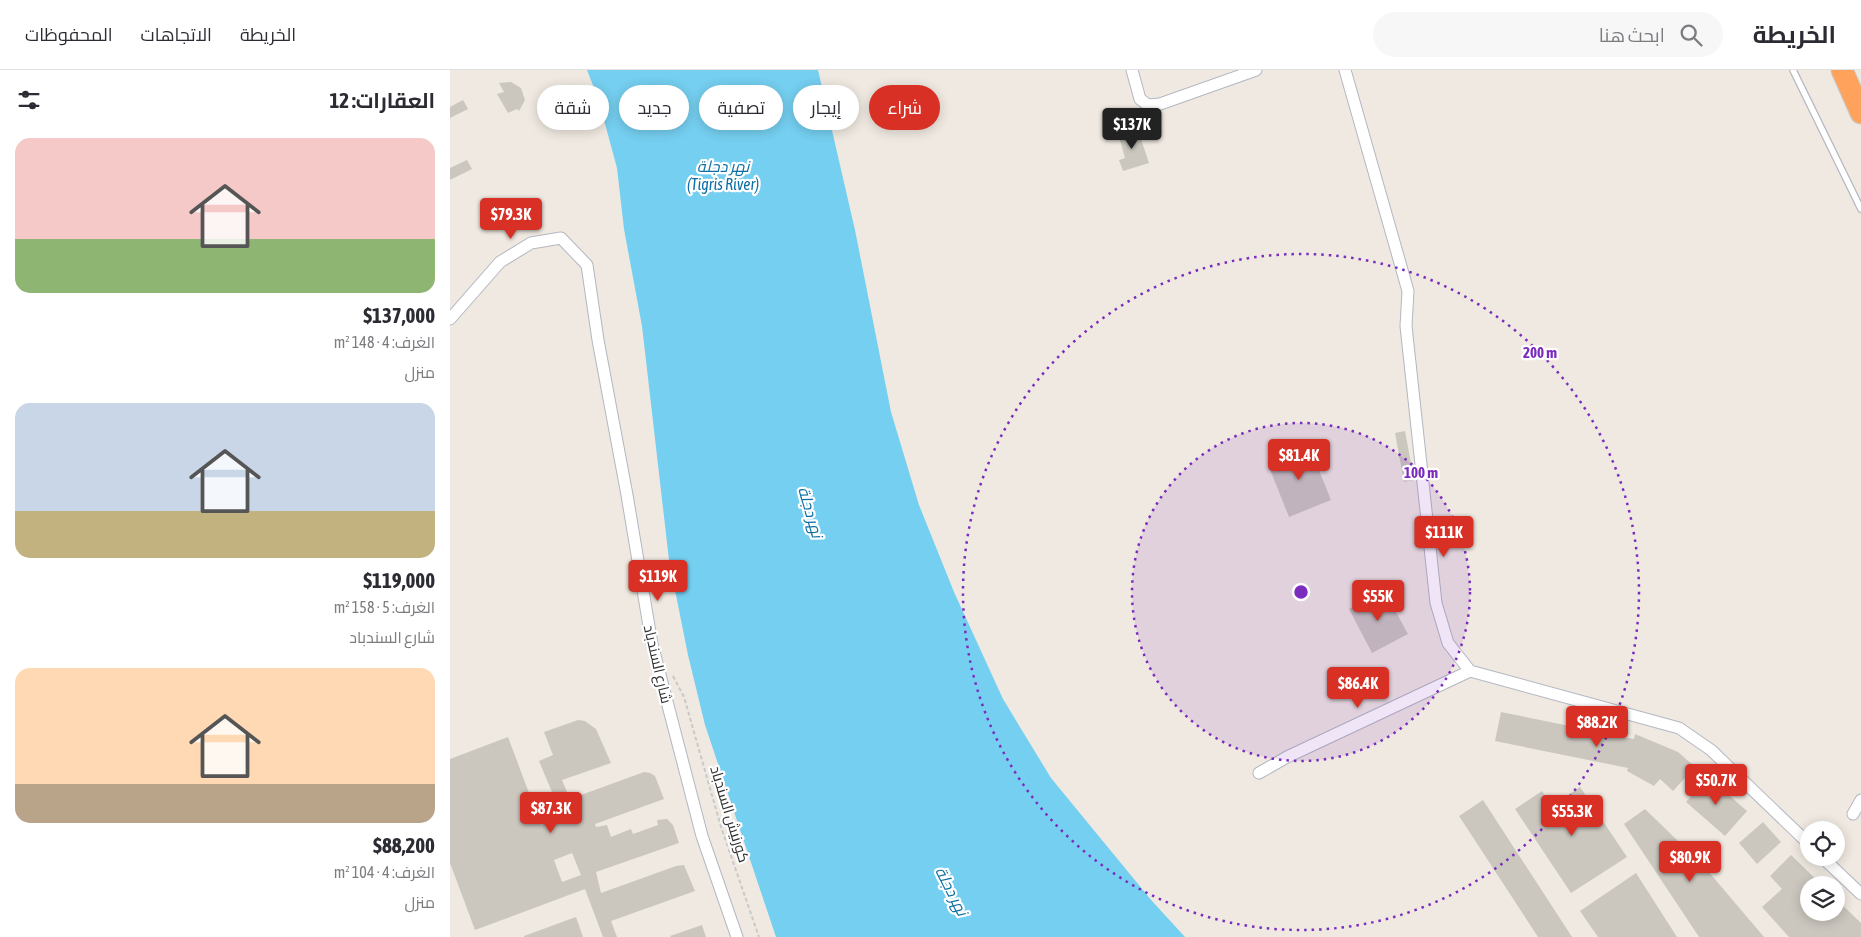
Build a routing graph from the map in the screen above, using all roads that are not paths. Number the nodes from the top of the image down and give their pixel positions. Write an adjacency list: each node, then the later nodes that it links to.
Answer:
1 (1132, 70): 2 (street)
2 (1256, 70)
3 (1345, 70): 9 (street)
4 (1793, 70): 7 (lane)
5 (1842, 70): 6 (highway)
6 (1861, 113)
7 (1861, 209)
8 (450, 319): 16 (street, شارع السندباد)
9 (1470, 671): 10 (street); 13 (street)
10 (1259, 773)
11 (1861, 800): 12 (street)
12 (1853, 814)
13 (1800, 835)
14 (1831, 866): 15 (street)
15 (1861, 894)
16 (737, 937)

